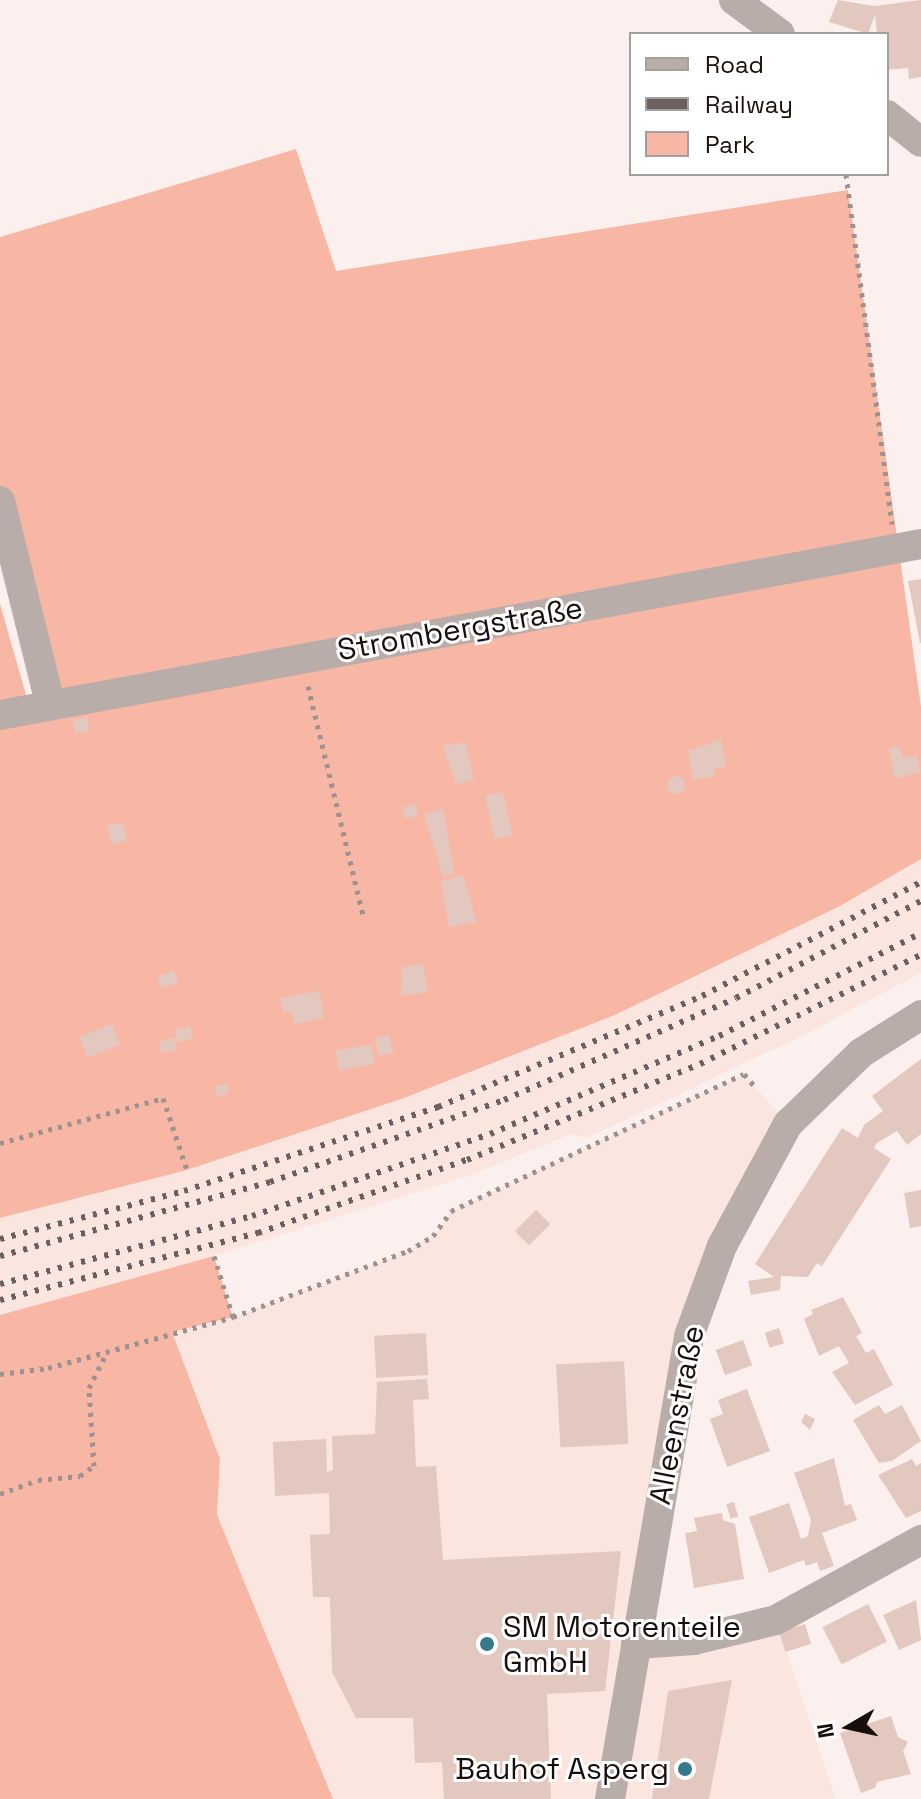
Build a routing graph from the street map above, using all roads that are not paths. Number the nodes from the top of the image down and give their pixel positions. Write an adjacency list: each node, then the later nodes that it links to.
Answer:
1 (734, 0): 2 (street)
2 (777, 32)
3 (889, 117): 4 (street)
4 (921, 142)
5 (0, 501): 7 (street)
6 (908, 546): 7 (street, Strombergstraße)
7 (50, 703): 8 (street, Strombergstraße)
8 (0, 715)
9 (921, 1015): 11 (street, Alleenstraße)
10 (921, 1540): 11 (street)
11 (636, 1644): 12 (street, Alleenstraße)
12 (610, 1799)

